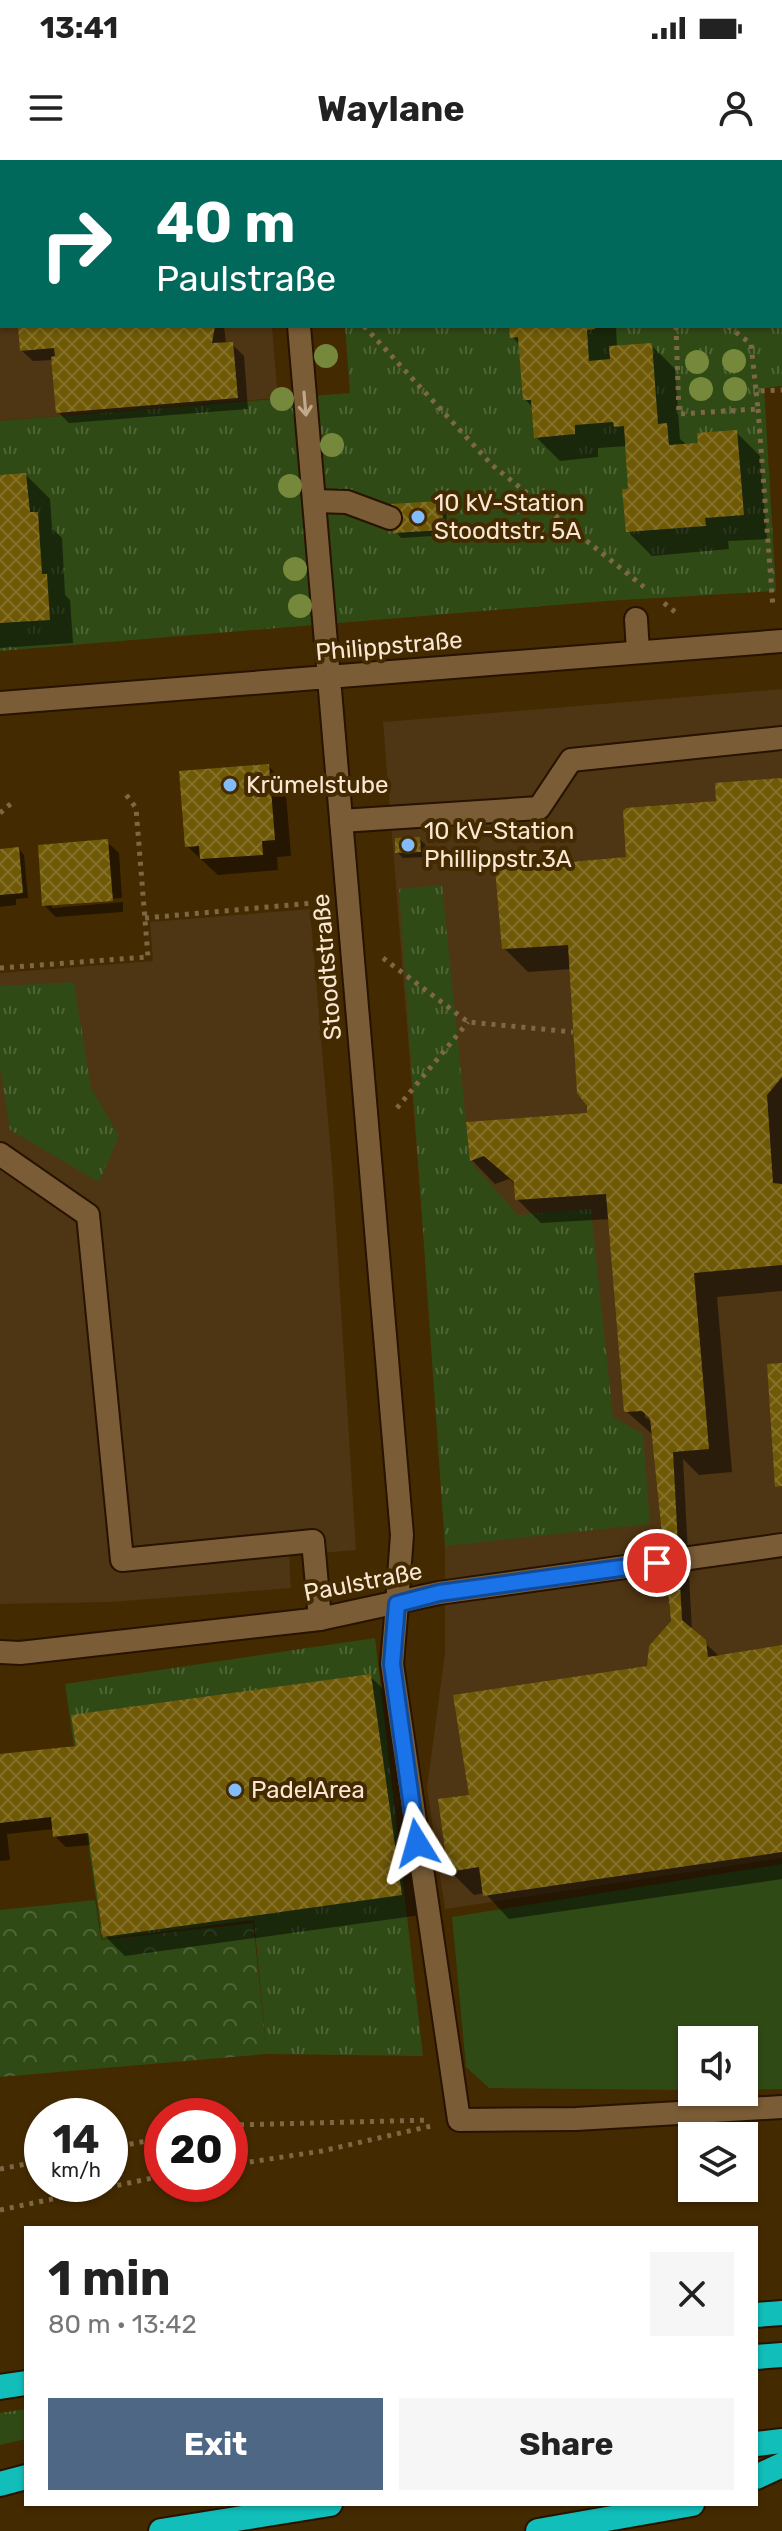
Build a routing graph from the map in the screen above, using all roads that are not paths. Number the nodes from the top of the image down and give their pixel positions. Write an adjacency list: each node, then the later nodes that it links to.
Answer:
1 (299, 328): 2 (street, Stoodtstraße, one-way to 2)
2 (314, 501): 3 (street); 7 (street, Stoodtstraße)
3 (390, 518)
4 (636, 619): 6 (street)
5 (782, 641): 6 (street, Philippstraße)
6 (638, 652): 7 (street, Philippstraße)
7 (329, 677): 8 (street, Philippstraße); 10 (street, Stoodtstraße)
8 (0, 703)
9 (782, 738): 10 (street)
10 (341, 821): 13 (street, Stoodtstraße)
11 (0, 1154): 14 (street)
12 (782, 1545): 13 (street, Paulstraße)
13 (397, 1604): 14 (street, Paulstraße); 16 (street, Stoodtstraße)
14 (320, 1619): 15 (street, Paulstraße)
15 (0, 1652)
16 (782, 2107)
17 (782, 2313): 18 (highway)
18 (758, 2315)
19 (782, 2355): 20 (highway)
20 (758, 2357)
21 (24, 2383): 22 (highway)
22 (0, 2387)
23 (782, 2441): 24 (highway)
24 (758, 2444)
25 (782, 2465): 26 (highway)
26 (758, 2476)
27 (24, 2478): 28 (highway)
28 (0, 2484)
29 (317, 2506): 31 (highway)
30 (681, 2506): 32 (highway)
31 (161, 2531)
32 (538, 2531)

